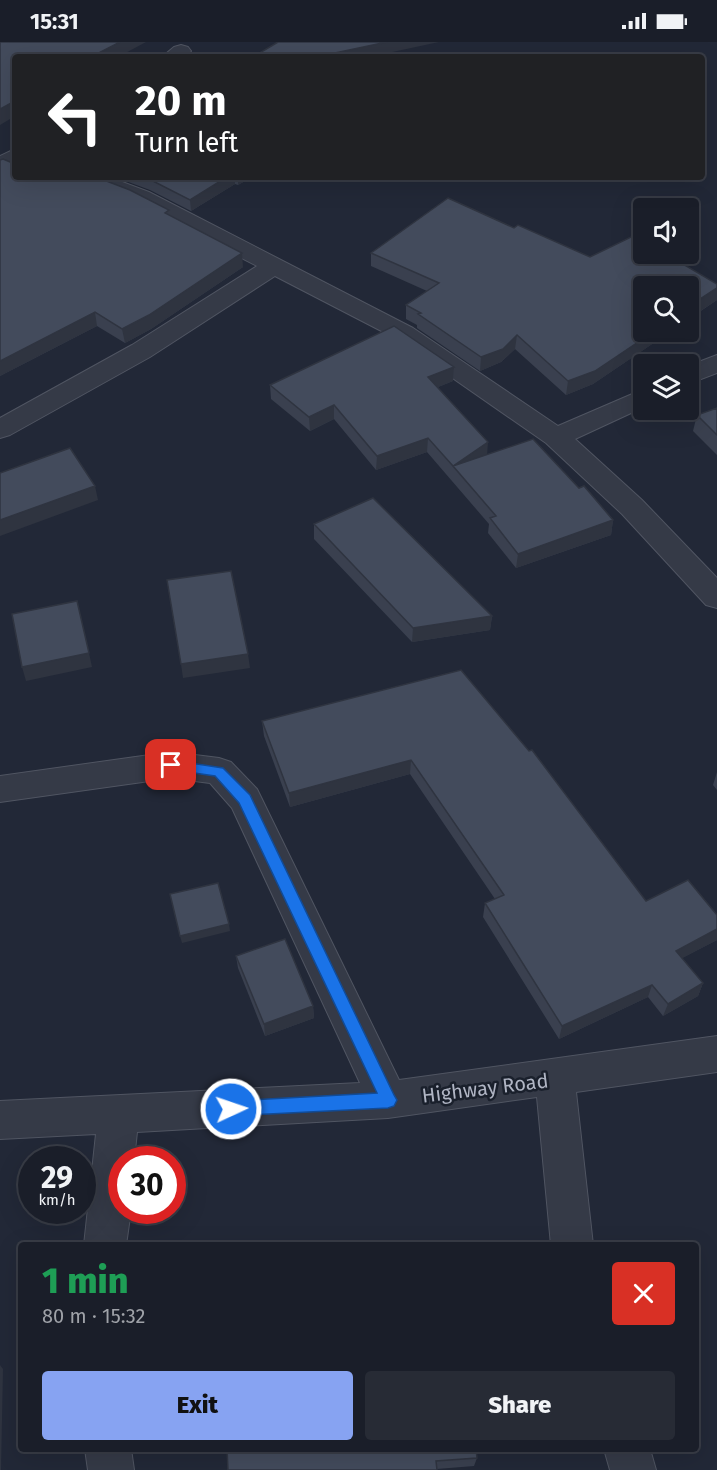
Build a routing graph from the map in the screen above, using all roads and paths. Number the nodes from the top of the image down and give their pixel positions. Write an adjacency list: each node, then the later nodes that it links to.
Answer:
1 (97, 180): 2 (street)
2 (272, 267): 6 (street); 7 (street)
3 (717, 363): 4 (street)
4 (699, 371)
5 (633, 402): 7 (street)
6 (0, 429)
7 (556, 436): 8 (street)
8 (717, 597)
9 (0, 789): 12 (street)
10 (717, 1054): 11 (street, Highway Road)
11 (555, 1079): 12 (street, Highway Road); 16 (street)
12 (388, 1100): 13 (street, Highway Road)
13 (118, 1115): 14 (street, Highway Road); 15 (street)
14 (0, 1120)
15 (105, 1242)
16 (572, 1242)
17 (108, 1452): 19 (street)
18 (628, 1452): 20 (street)
19 (111, 1470)
20 (633, 1470)

